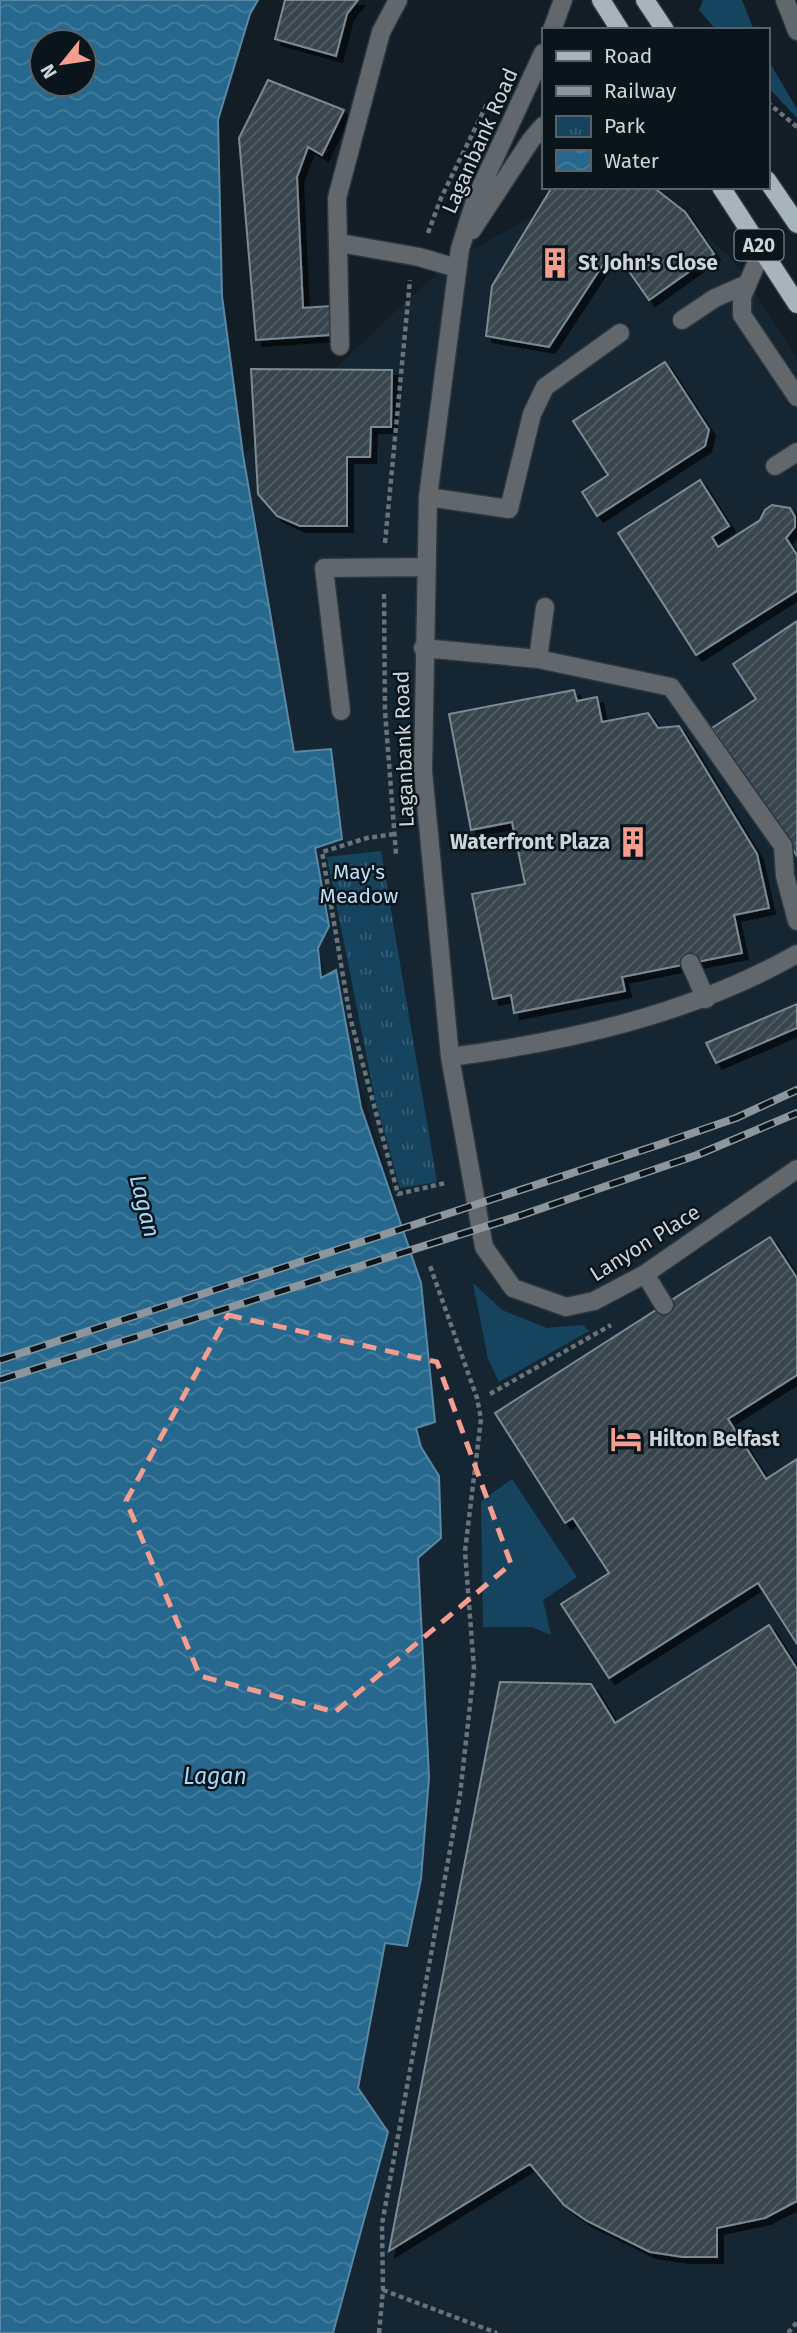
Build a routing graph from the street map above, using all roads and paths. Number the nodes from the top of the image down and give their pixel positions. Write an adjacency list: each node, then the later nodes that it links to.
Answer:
1 (398, 0): 17 (street)
2 (563, 0): 6 (street)
3 (601, 0): 7 (main road)
4 (785, 0): 9 (street)
5 (651, 3): 8 (main road)
6 (553, 28)
7 (619, 28)
8 (663, 28)
9 (797, 31)
10 (542, 55): 18 (street, Laganbank Road)
11 (769, 104): 13 (path)
12 (542, 127): 18 (street, Laganbank Road)
13 (797, 127)
14 (769, 183): 16 (main road, A20)
15 (721, 189): 19 (main road, A20)
16 (797, 224)
17 (340, 243): 20 (street); 25 (street)
18 (460, 248): 20 (street, Laganbank Road)
19 (762, 250): 21 (street); 22 (main road, A20)
20 (457, 268): 30 (street, Laganbank Road)
21 (747, 284): 23 (street); 27 (street)
22 (797, 304)
23 (682, 320)
24 (620, 333): 30 (street)
25 (340, 346)
26 (400, 393): 31 (path)
27 (797, 397)
28 (797, 452): 29 (street)
29 (775, 466)
30 (428, 497): 32 (street, Laganbank Road)
31 (384, 567): 32 (street); 36 (street); 37 (path)
32 (425, 568): 34 (street, Laganbank Road)
33 (545, 607): 35 (street)
34 (423, 648): 35 (street); 43 (street, Laganbank Road)
35 (538, 659): 39 (street)
36 (341, 711)
37 (394, 834): 38 (path); 45 (path)
38 (396, 854)
39 (797, 921)
40 (797, 954): 42 (street)
41 (690, 963): 42 (street)
42 (706, 999): 43 (street)
43 (450, 1058): 46 (street, Laganbank Road)
44 (797, 1169): 48 (street, Lanyon Place)
45 (445, 1183)
46 (484, 1247): 48 (street, Lanyon Place)
47 (429, 1264): 51 (path)
48 (645, 1274): 49 (street)
49 (662, 1301): 50 (path)
50 (490, 1394)
51 (383, 2290): 53 (path); 54 (path)
52 (797, 2322): 55 (path)
53 (380, 2333)
54 (497, 2333)
55 (788, 2333)

